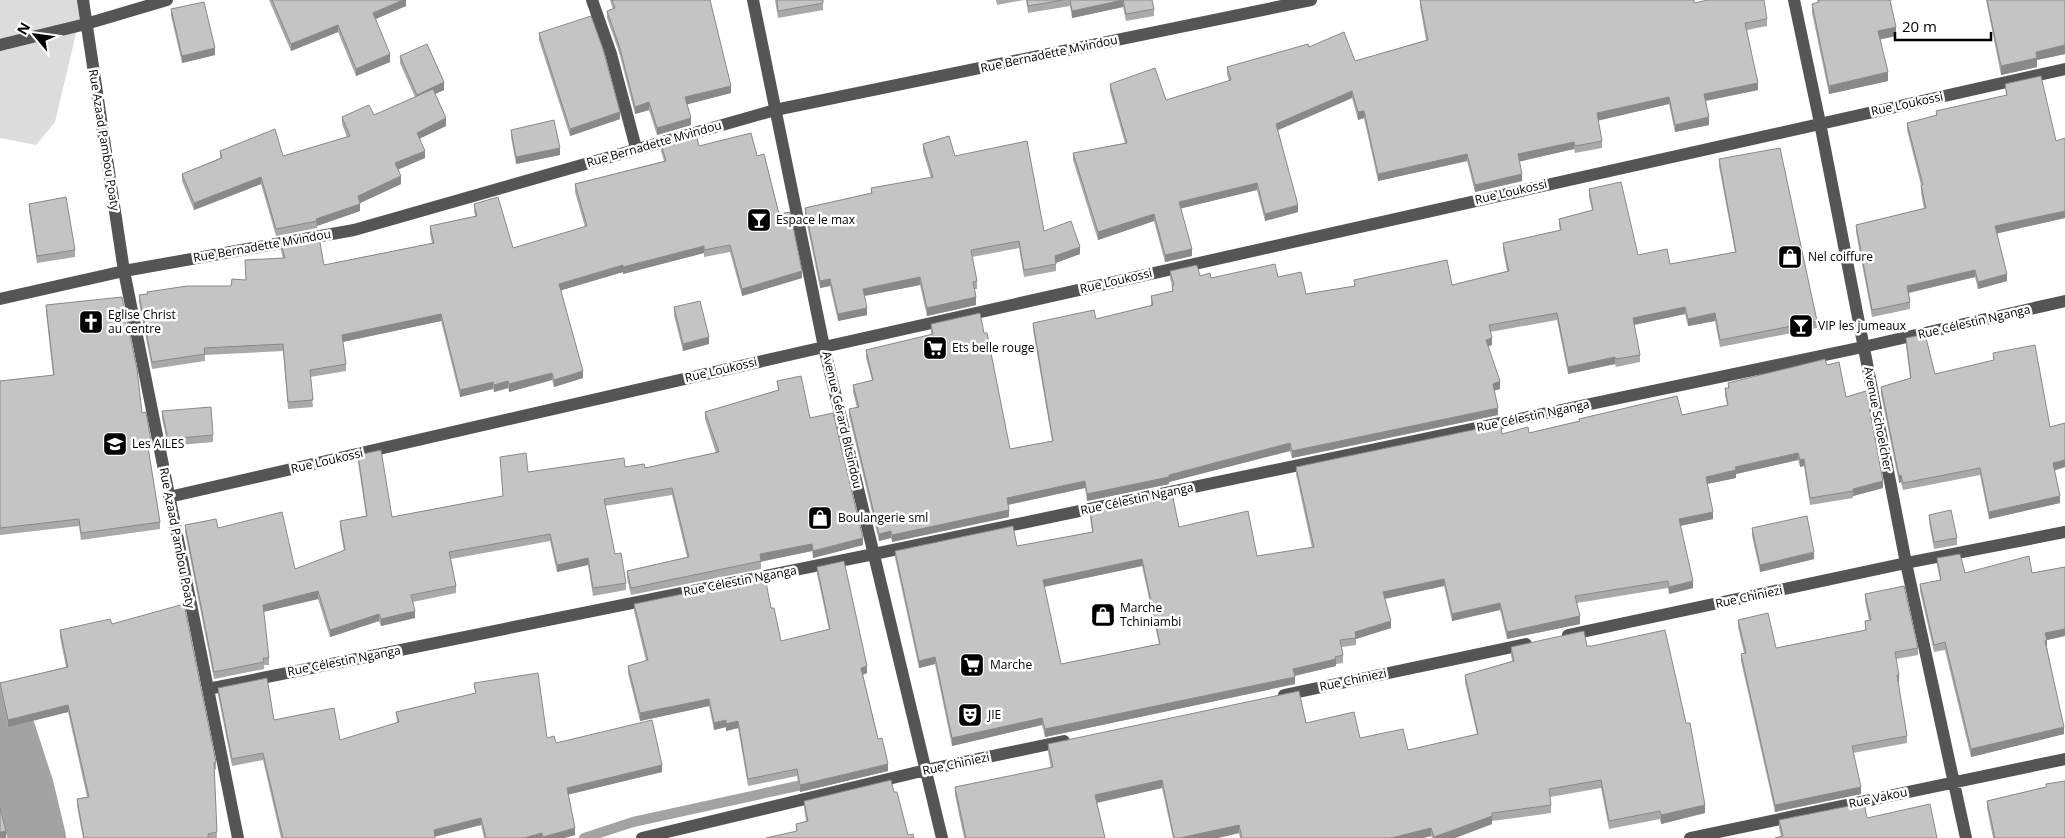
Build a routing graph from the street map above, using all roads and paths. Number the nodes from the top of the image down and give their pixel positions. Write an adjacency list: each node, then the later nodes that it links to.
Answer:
1 (83, 0): 7 (street, Rue Azaad Pambou Poaty)
2 (167, 0): 7 (street)
3 (592, 0): 12 (street)
4 (753, 0): 10 (street, Avenue Gérard Bitsindou)
5 (1311, 0): 10 (street, Rue Bernadette Mvindou)
6 (1794, 0): 11 (street, Avenue Schoelcher)
7 (86, 24): 8 (street); 13 (street, Rue Azaad Pambou Poaty)
8 (0, 45)
9 (2065, 69): 11 (street, Rue Loukossi)
10 (776, 110): 12 (street, Rue Bernadette Mvindou); 16 (street, Avenue Gérard Bitsindou)
11 (1820, 123): 16 (street, Rue Loukossi); 17 (street, Avenue Schoelcher)
12 (636, 148): 13 (street, Rue Bernadette Mvindou)
13 (124, 271): 14 (street, Rue Bernadette Mvindou); 18 (street, Rue Azaad Pambou Poaty)
14 (0, 298)
15 (2065, 301): 17 (street, Rue Célestin Nganga)
16 (824, 346): 18 (street, Rue Loukossi); 20 (street, Avenue Gérard Bitsindou)
17 (1864, 347): 20 (street, Rue Célestin Nganga); 21 (street, Avenue Schoelcher)
18 (169, 498): 24 (street, Rue Azaad Pambou Poaty)
19 (2065, 532): 21 (street, Rue Chiniezi)
20 (874, 554): 24 (street, Rue Célestin Nganga); 28 (street, Avenue Gérard Bitsindou)
21 (1906, 563): 22 (street, Rue Chiniezi); 29 (street, Avenue Schoelcher)
22 (1557, 637)
23 (1537, 641): 25 (street, Rue Chiniezi)
24 (208, 689): 30 (street, Rue Azaad Pambou Poaty)
25 (1276, 696)
26 (1072, 740): 28 (street, Rue Chiniezi)
27 (2065, 759): 29 (street, Rue Vakou)
28 (926, 770): 31 (street, Rue Chiniezi); 32 (street, Avenue Gérard Bitsindou)
29 (1955, 782): 33 (street, Rue Vakou); 34 (street, Avenue Schoelcher)
30 (238, 838)
31 (642, 838)
32 (942, 838)
33 (1690, 838)
34 (1966, 838)

